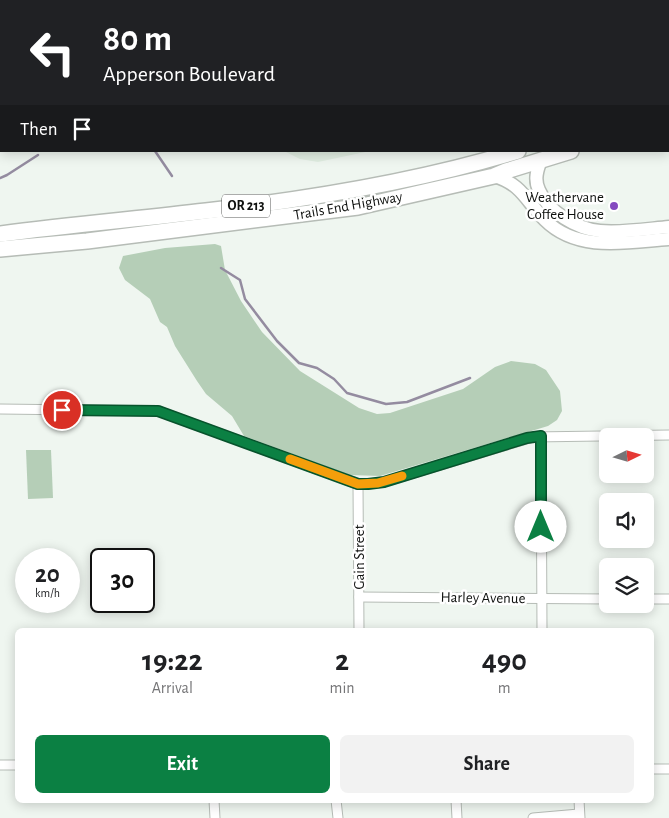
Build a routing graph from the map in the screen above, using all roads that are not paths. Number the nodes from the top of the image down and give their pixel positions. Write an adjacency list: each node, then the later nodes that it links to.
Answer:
1 (511, 152): 3 (highway, Trails End Highway / OR 213)
2 (568, 152): 4 (highway, Trails End Highway / OR 213)
3 (491, 155): 7 (highway, Trails End Highway / OR 213)
4 (541, 160): 5 (highway, Trails End Highway / OR 213); 6 (main road)
5 (494, 176): 8 (main road); 9 (highway, Trails End Highway / OR 213)
6 (669, 227)
7 (0, 234)
8 (669, 238)
9 (0, 249)
10 (0, 409): 13 (street)
11 (669, 435): 12 (street)
12 (541, 436): 13 (street); 15 (street)
13 (358, 484): 14 (street, Gain Street)
14 (359, 597): 15 (street, Harley Avenue); 19 (street, Gain Street)
15 (542, 599): 16 (street, Harley Avenue); 20 (street)
16 (599, 599)
17 (654, 599): 18 (street)
18 (669, 599)
19 (359, 628)
20 (542, 628)
21 (0, 765): 22 (street)
22 (15, 765)
23 (654, 769): 24 (street)
24 (669, 770)
25 (214, 803): 30 (street)
26 (336, 803): 31 (street)
27 (456, 803): 32 (street)
28 (579, 803): 29 (street)
29 (579, 816): 33 (street)
30 (215, 818)
31 (338, 818)
32 (458, 818)
33 (533, 818)

